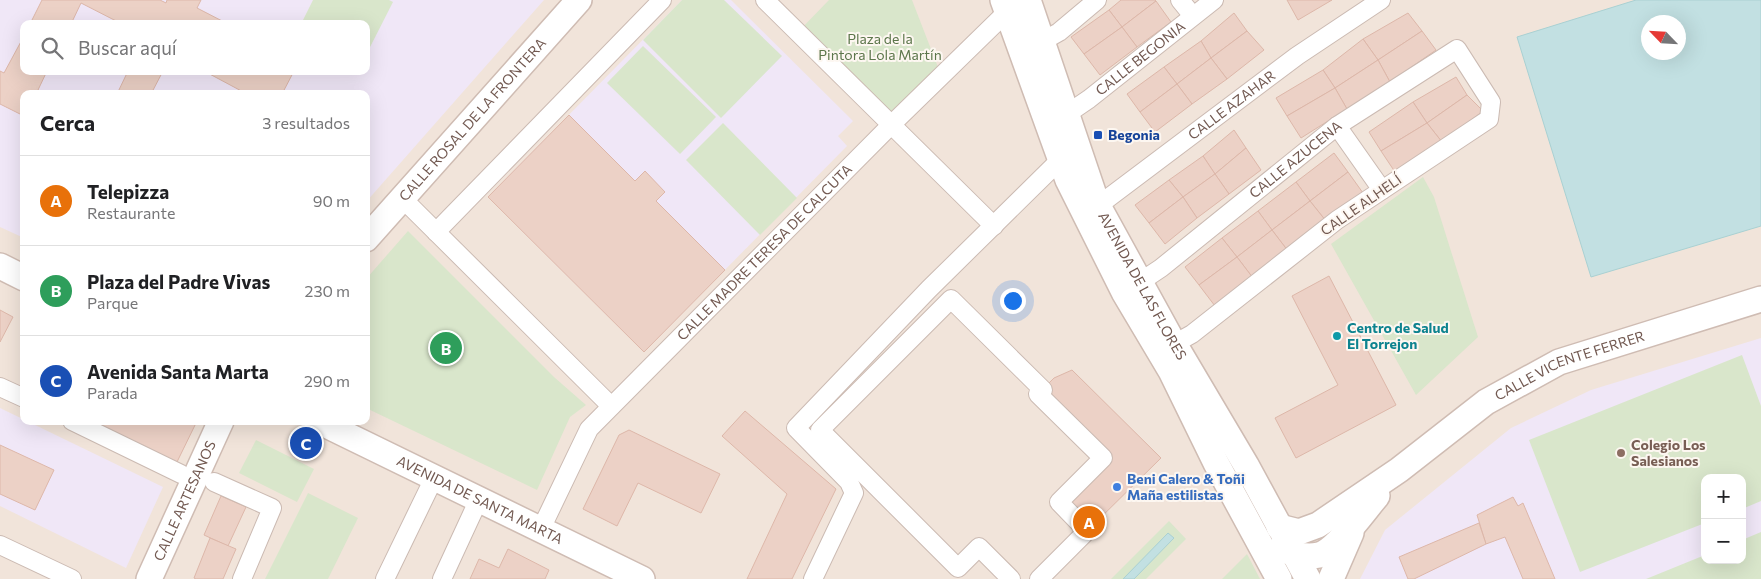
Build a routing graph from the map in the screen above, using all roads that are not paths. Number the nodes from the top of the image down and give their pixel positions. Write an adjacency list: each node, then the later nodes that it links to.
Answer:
1 (578, 0): 17 (main road, CALLE ROSAL DE LA FRONTERA)
2 (662, 0): 20 (street)
3 (765, 0): 13 (street)
4 (1097, 0): 10 (street)
5 (1180, 0): 9 (street)
6 (1214, 0): 9 (street, CALLE BEGONIA)
7 (1381, 0): 18 (street, CALLE AZAHAR)
8 (1014, 3): 10 (main road, AVENIDA DE LAS FLORES); 13 (street, CALLE MADRE TERESA DE CALCUTA); 15 (main road, AVENIDA DE LAS FLORES)
9 (1192, 16): 12 (street, CALLE BEGONIA)
10 (1043, 41): 12 (main road, AVENIDA DE LAS FLORES)
11 (1457, 49): 14 (street, CALLE AZUCENA); 16 (street, CALLE ALHELÍ)
12 (1067, 114): 18 (main road, AVENIDA DE LAS FLORES)
13 (891, 125): 19 (street); 29 (street, CALLE MADRE TERESA DE CALCUTA)
14 (1337, 126): 16 (street); 24 (street, CALLE AZUCENA)
15 (1060, 160): 18 (main road, AVENIDA DE LAS FLORES); 19 (street)
16 (1382, 190): 26 (street, CALLE ALHELÍ)
17 (402, 198): 20 (street); 21 (main road, CALLE ROSAL DE LA FRONTERA)
18 (1092, 210): 24 (main road, AVENIDA DE LAS FLORES); 37 (main road, AVENIDA DE LAS FLORES)
19 (994, 226): 51 (street)
20 (436, 232): 29 (street)
21 (370, 234)
22 (0, 266): 23 (main road)
23 (20, 276)
24 (1140, 282): 26 (main road, AVENIDA DE LAS FLORES)
25 (1761, 299): 33 (main road, CALLE VICENTE FERRER)
26 (1174, 344): 41 (main road, AVENIDA DE LAS FLORES)
27 (0, 387): 28 (street)
28 (20, 393)
29 (611, 406): 42 (street, CALLE MADRE TERESA DE CALCUTA)
30 (80, 425): 34 (street)
31 (219, 425): 46 (main road, CALLE ARTESANOS)
32 (326, 425): 35 (main road, AVENIDA DE SANTA MARTA)
33 (1399, 470): 39 (main road, CALLE VICENTE FERRER); 40 (main road, CALLE VICENTE FERRER)
34 (181, 474)
35 (434, 478): 38 (main road, AVENIDA DE SANTA MARTA); 48 (street)
36 (214, 482): 47 (street)
37 (1233, 494): 44 (main road, AVENIDA DE LAS FLORES); 54 (main road, AVENIDA DE LAS FLORES)
38 (479, 499): 42 (main road, AVENIDA DE SANTA MARTA); 49 (street)
39 (1360, 515): 44 (main road, CALLE VICENTE FERRER); 57 (main road, CALLE VICENTE FERRER)
40 (1318, 526): 41 (main road, CALLE VICENTE FERRER); 44 (main road, CALLE VICENTE FERRER)
41 (1279, 527): 44 (main road, AVENIDA DE LAS FLORES)
42 (542, 529): 50 (main road, AVENIDA DE SANTA MARTA)
43 (0, 544): 45 (street)
44 (1294, 555): 55 (main road, AVENIDA DE LAS FLORES); 56 (main road, AVENIDA DE LAS FLORES)
45 (72, 579)
46 (149, 579)
47 (242, 579)
48 (385, 579)
49 (442, 579)
50 (642, 579)
51 (813, 579)
52 (1011, 579): 53 (street)
53 (1039, 579)
54 (1279, 579)
55 (1298, 579)
56 (1308, 579)
57 (1331, 579)

